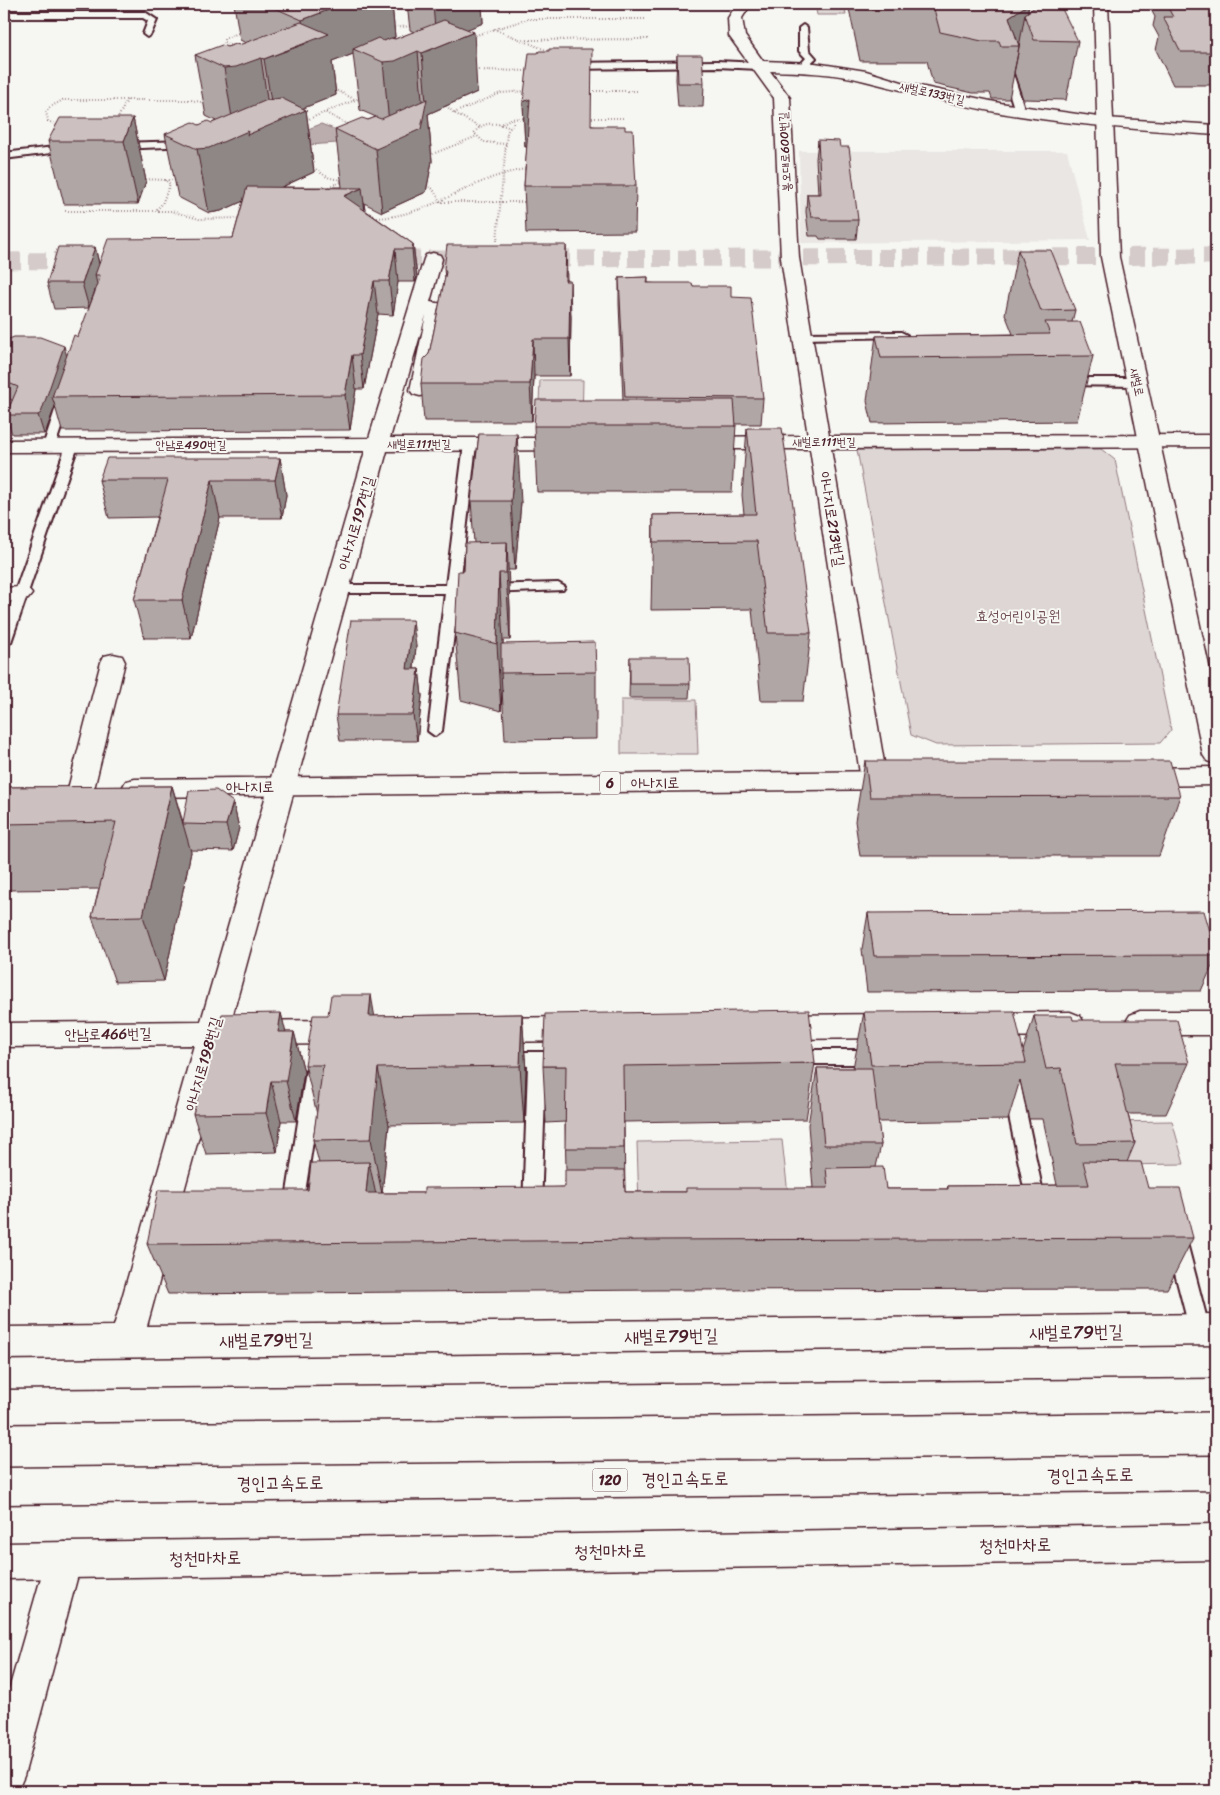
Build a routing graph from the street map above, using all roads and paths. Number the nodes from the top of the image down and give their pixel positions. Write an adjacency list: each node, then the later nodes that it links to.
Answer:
1 (744, 4): 16 (main road, 봉오대로600번길)
2 (1101, 4): 40 (main road, 새벌로)
3 (4, 15): 9 (lane)
4 (647, 18): 10 (path)
5 (416, 26): 6 (path)
6 (389, 28)
7 (803, 28): 17 (lane)
8 (248, 29): 13 (path)
9 (147, 34)
10 (466, 39)
11 (648, 39): 12 (path)
12 (521, 40)
13 (241, 51)
14 (1016, 62): 30 (lane)
15 (570, 66): 16 (lane); 19 (lane); 20 (lane)
16 (759, 66): 17 (main road, 새벌로133번길); 71 (main road, 봉오대로600번길)
17 (802, 68): 30 (main road, 새벌로133번길)
18 (466, 69): 19 (path)
19 (530, 71)
20 (568, 78)
21 (330, 88): 27 (path)
22 (534, 91): 32 (path)
23 (637, 91): 25 (path)
24 (365, 96): 27 (path)
25 (587, 98)
26 (127, 100): 29 (path); 42 (path); 43 (path)
27 (356, 100): 31 (path)
28 (438, 100): 32 (path)
29 (210, 104)
30 (1020, 111): 40 (main road, 새벌로133번길)
31 (325, 113): 34 (path); 46 (path)
32 (454, 113): 44 (path)
33 (306, 114): 34 (path)
34 (313, 118): 39 (path)
35 (528, 118): 41 (path)
36 (585, 118): 37 (path)
37 (624, 118)
38 (514, 122): 45 (path)
39 (297, 124)
40 (1105, 124): 47 (main road, 새벌로133번길); 77 (main road, 새벌로)
41 (500, 125): 44 (path); 45 (path)
42 (59, 126)
43 (114, 127)
44 (480, 127): 48 (path)
45 (510, 128): 50 (path)
46 (358, 130)
47 (1216, 130)
48 (476, 137): 50 (path); 54 (path)
49 (187, 144): 51 (lane)
50 (506, 144): 57 (path)
51 (108, 146)
52 (81, 148): 53 (lane)
53 (4, 156)
54 (425, 157)
55 (304, 162): 62 (path)
56 (535, 169): 57 (path)
57 (503, 172): 63 (path); 64 (path)
58 (140, 178): 59 (path)
59 (165, 180): 60 (path); 66 (path)
60 (183, 180)
61 (422, 181): 63 (path)
62 (315, 191)
63 (440, 202): 64 (path); 69 (path)
64 (500, 202): 65 (path); 70 (path)
65 (530, 202)
66 (155, 210): 67 (path); 68 (path)
67 (65, 211)
68 (246, 217)
69 (368, 218)
70 (497, 241)
71 (790, 258): 74 (main road, 아나지로213번길)
72 (433, 259): 73 (main road, 아나지로197번길)
73 (419, 308): 79 (main road); 84 (main road, 아나지로197번길)
74 (803, 336): 75 (lane); 82 (main road, 아나지로213번길)
75 (915, 336)
76 (1050, 382): 77 (lane)
77 (1137, 382): 80 (main road, 새벌로)
78 (69, 387): 88 (lane)
79 (420, 390)
80 (1150, 441): 81 (main road, 새벌로111번길); 82 (main road, 새벌로111번길); 97 (main road, 새벌로)
81 (1216, 441)
82 (820, 442): 83 (main road, 새벌로111번길); 100 (main road, 아나지로213번길)
83 (674, 443)
84 (378, 444): 85 (main road, 새벌로111번길); 89 (main road, 안남로490번길); 91 (main road, 아나지로197번길)
85 (470, 444): 86 (main road, 새벌로111번길); 92 (lane)
86 (596, 444)
87 (4, 446): 88 (main road, 안남로490번길)
88 (49, 446): 89 (main road, 안남로490번길)
89 (72, 446): 93 (lane)
90 (558, 588): 92 (lane)
91 (337, 589): 92 (lane); 102 (main road, 아나지로197번길)
92 (452, 589): 96 (lane)
93 (12, 595): 94 (lane)
94 (4, 642)
95 (113, 662): 102 (main road, 아나지로 / 6)
96 (435, 732)
97 (1216, 755)
98 (1216, 776): 99 (main road)
99 (1118, 777)
100 (874, 780): 101 (main road, 아나지로 / 6); 102 (main road, 아나지로 / 6)
101 (923, 780)
102 (281, 787): 111 (main road, 아나지로198번길)
103 (1216, 1023): 104 (main road)
104 (958, 1025)
105 (928, 1026): 106 (main road)
106 (748, 1027)
107 (609, 1029): 108 (main road)
108 (460, 1030)
109 (370, 1031): 110 (main road, 안남로466번길)
110 (320, 1032): 111 (main road, 안남로466번길); 120 (lane)
111 (212, 1033): 112 (main road, 안남로466번길); 126 (main road, 아나지로198번길)
112 (4, 1035)
113 (1005, 1056): 119 (lane)
114 (895, 1057): 116 (lane)
115 (576, 1058): 118 (lane)
116 (776, 1058)
117 (488, 1059): 118 (lane)
118 (537, 1059): 122 (lane)
119 (1053, 1204)
120 (314, 1205)
121 (513, 1206): 122 (lane)
122 (532, 1213): 123 (lane)
123 (552, 1213)
124 (1172, 1226): 125 (lane)
125 (1208, 1331): 126 (main road, 새벌로79번길)
126 (126, 1342): 127 (main road, 새벌로79번길)
127 (4, 1343)
128 (1216, 1395): 129 (main road)
129 (4, 1407)
130 (1216, 1473): 131 (main road, 경인고속도로 / 120)
131 (4, 1486)
132 (1216, 1542): 134 (main road, 청천마차로)
133 (4, 1560): 134 (main road, 청천마차로)
134 (64, 1560): 135 (main road)
135 (4, 1776)

